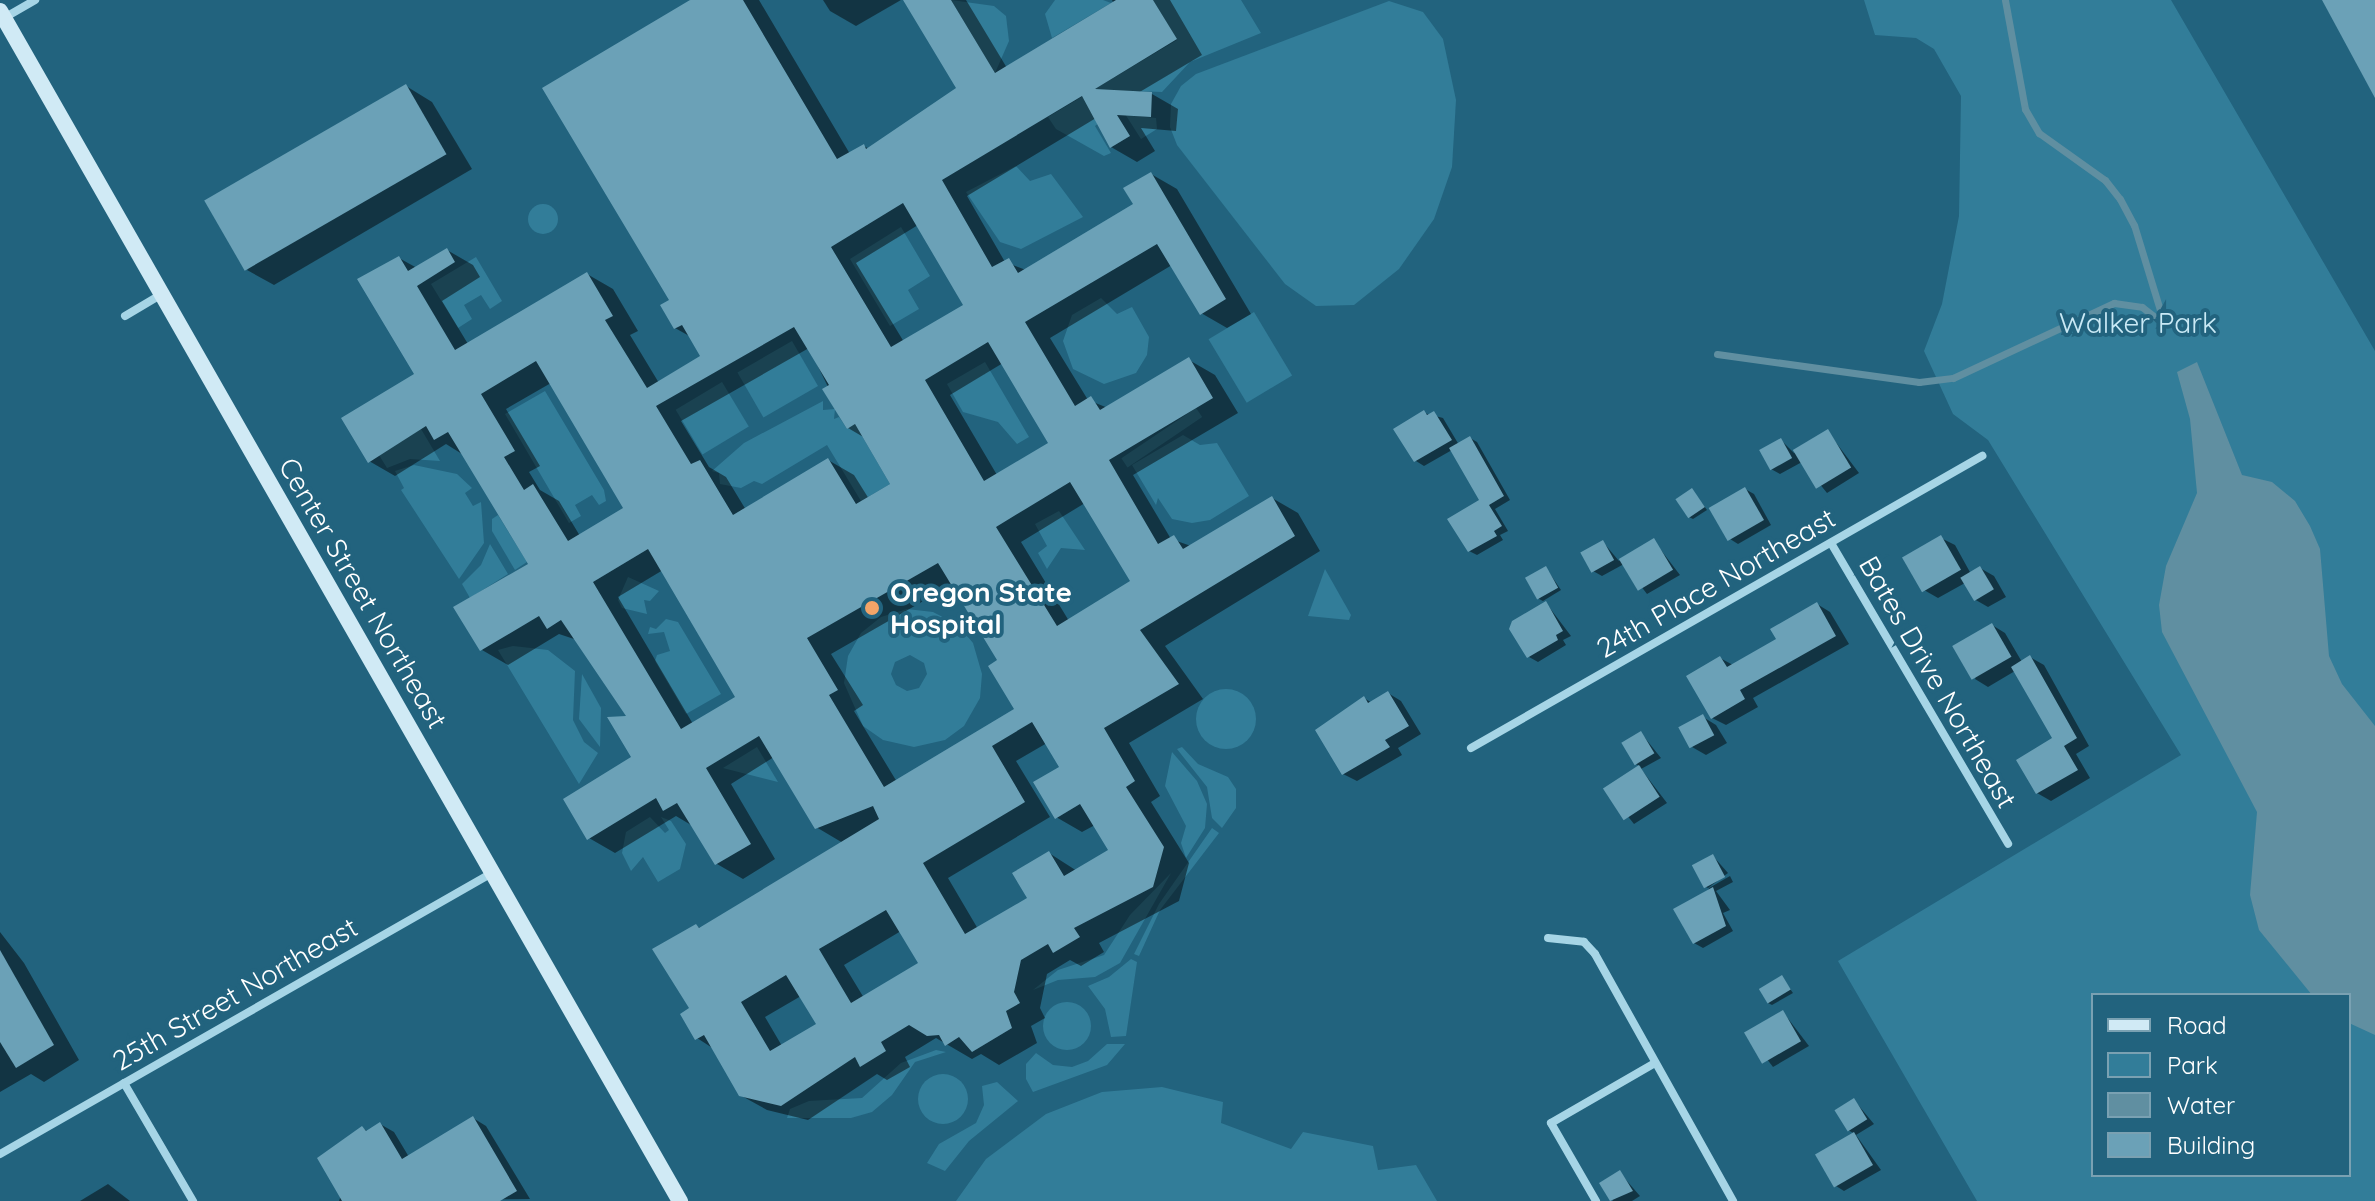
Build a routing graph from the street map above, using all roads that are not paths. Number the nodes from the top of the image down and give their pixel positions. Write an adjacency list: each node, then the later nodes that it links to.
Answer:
1 (35, 0): 2 (street)
2 (1, 17): 3 (main road, Center Street Northeast)
3 (162, 294): 4 (street); 9 (main road, Center Street Northeast)
4 (125, 316)
5 (1982, 456): 6 (street, 24th Place Northeast)
6 (1831, 543): 7 (street, 24th Place Northeast); 8 (street, Bates Drive Northeast)
7 (1471, 748)
8 (2008, 844)
9 (492, 873): 12 (street, 25th Street Northeast); 15 (main road, Center Street Northeast)
10 (1548, 938): 11 (street)
11 (1655, 1063): 16 (street); 17 (street)
12 (124, 1083): 13 (street, 25th Street Northeast); 14 (street)
13 (0, 1154)
14 (193, 1201)
15 (680, 1201)
16 (1596, 1201)
17 (1733, 1201)

